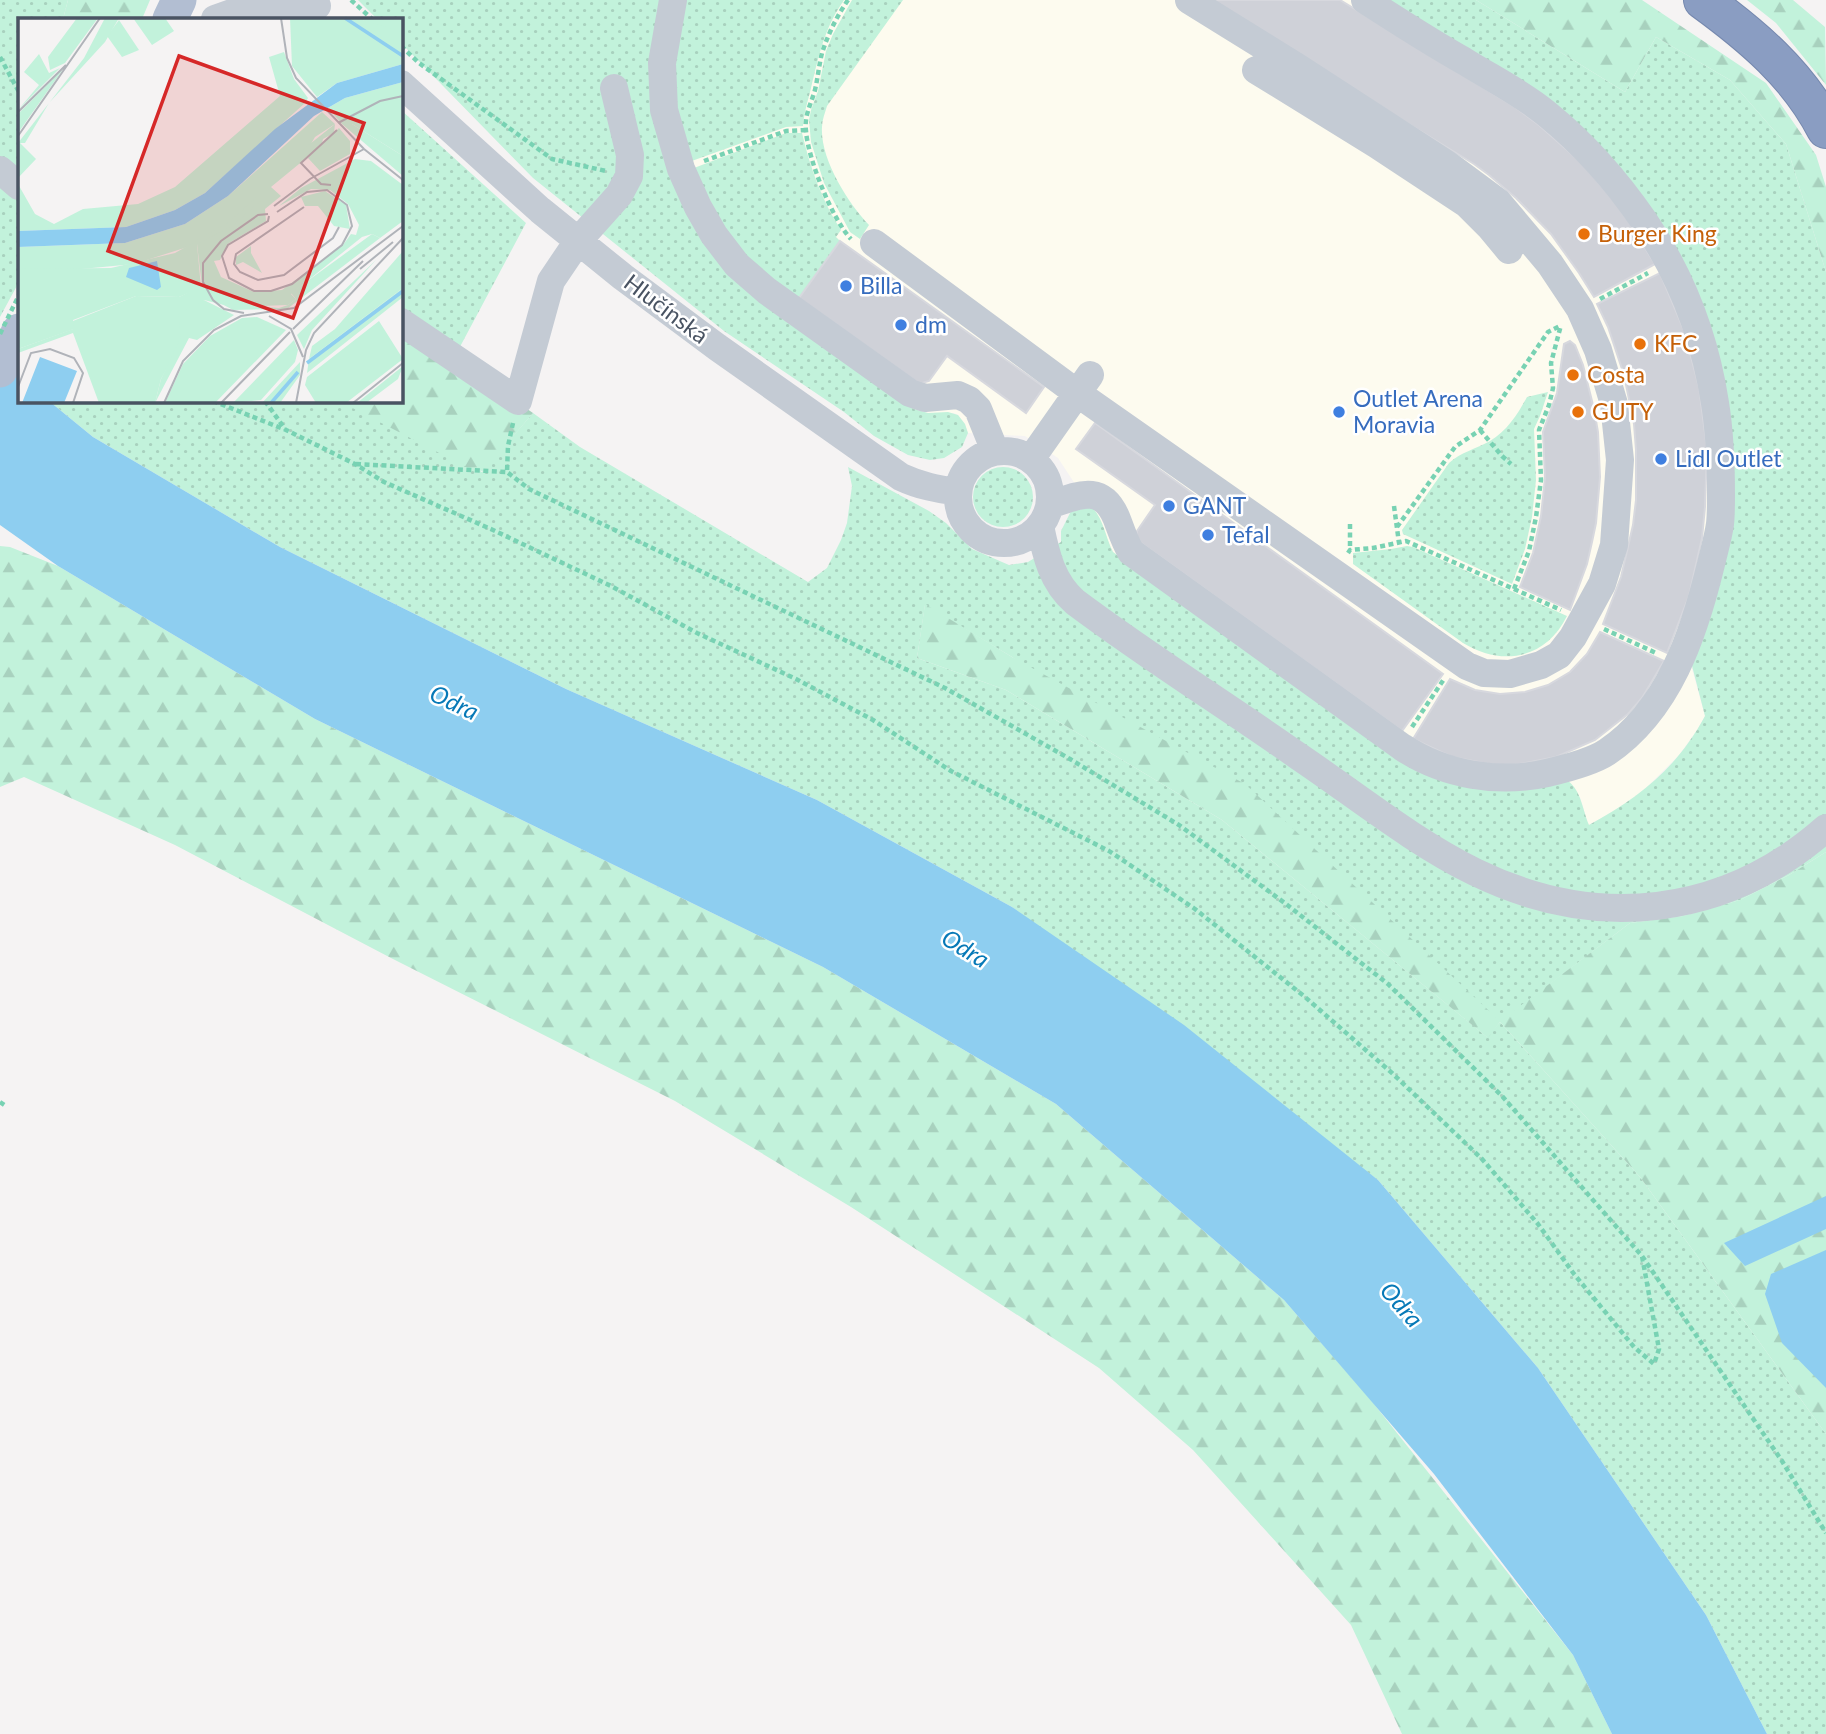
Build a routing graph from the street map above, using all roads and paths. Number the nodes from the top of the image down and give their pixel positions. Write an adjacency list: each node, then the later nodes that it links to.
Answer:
1 (179, 0): 9 (main road)
2 (351, 0): 11 (path)
3 (673, 0): 20 (street)
4 (849, 0): 19 (path)
5 (1188, 0): 29 (street)
6 (1365, 0): 27 (street)
7 (1703, 0): 18 (highway)
8 (318, 6): 10 (street)
9 (170, 18)
10 (218, 18)
11 (371, 18)
12 (402, 47): 22 (path)
13 (0, 57): 17 (path)
14 (1256, 70): 26 (street)
15 (402, 85): 24 (street, Hlučínská)
16 (614, 88): 22 (street)
17 (18, 90)
18 (1826, 129)
19 (805, 130): 20 (path); 25 (path)
20 (681, 169): 40 (street)
21 (0, 170): 23 (street)
22 (629, 176): 24 (street)
23 (18, 185)
24 (578, 242): 35 (street); 45 (street, Hlučínská)
25 (874, 243): 34 (street)
26 (1509, 250)
27 (1670, 262): 29 (path); 56 (street)
28 (18, 297): 32 (path, bridge)
29 (1570, 318): 39 (path); 53 (path); 54 (street)
30 (402, 323): 35 (street)
31 (18, 333): 33 (main road)
32 (0, 334)
33 (0, 370)
34 (1084, 384): 41 (street); 52 (street)
35 (518, 401): 44 (path)
36 (216, 402): 38 (path)
37 (266, 402): 38 (path)
38 (286, 430): 42 (path)
39 (1480, 430): 43 (path); 49 (path)
40 (995, 452): 41 (street); 45 (street)
41 (1031, 459): 47 (street)
42 (355, 464): 44 (path); 61 (path)
43 (1511, 464)
44 (507, 472): 61 (path)
45 (958, 492): 47 (street)
46 (1394, 506): 49 (path)
47 (1045, 515): 57 (street); 58 (street)
48 (1350, 524): 51 (path)
49 (1397, 527): 50 (path)
50 (1399, 543): 51 (path); 53 (path)
51 (1350, 550): 52 (path)
52 (1333, 573): 55 (street)
53 (1514, 589): 54 (path)
54 (1583, 620): 55 (street); 56 (path)
55 (1457, 659): 57 (path)
56 (1681, 659): 57 (street)
57 (1400, 746)
58 (1826, 828)
59 (0, 1102): 60 (path)
60 (6, 1106)
61 (1642, 1256): 62 (path)
62 (1826, 1533)

